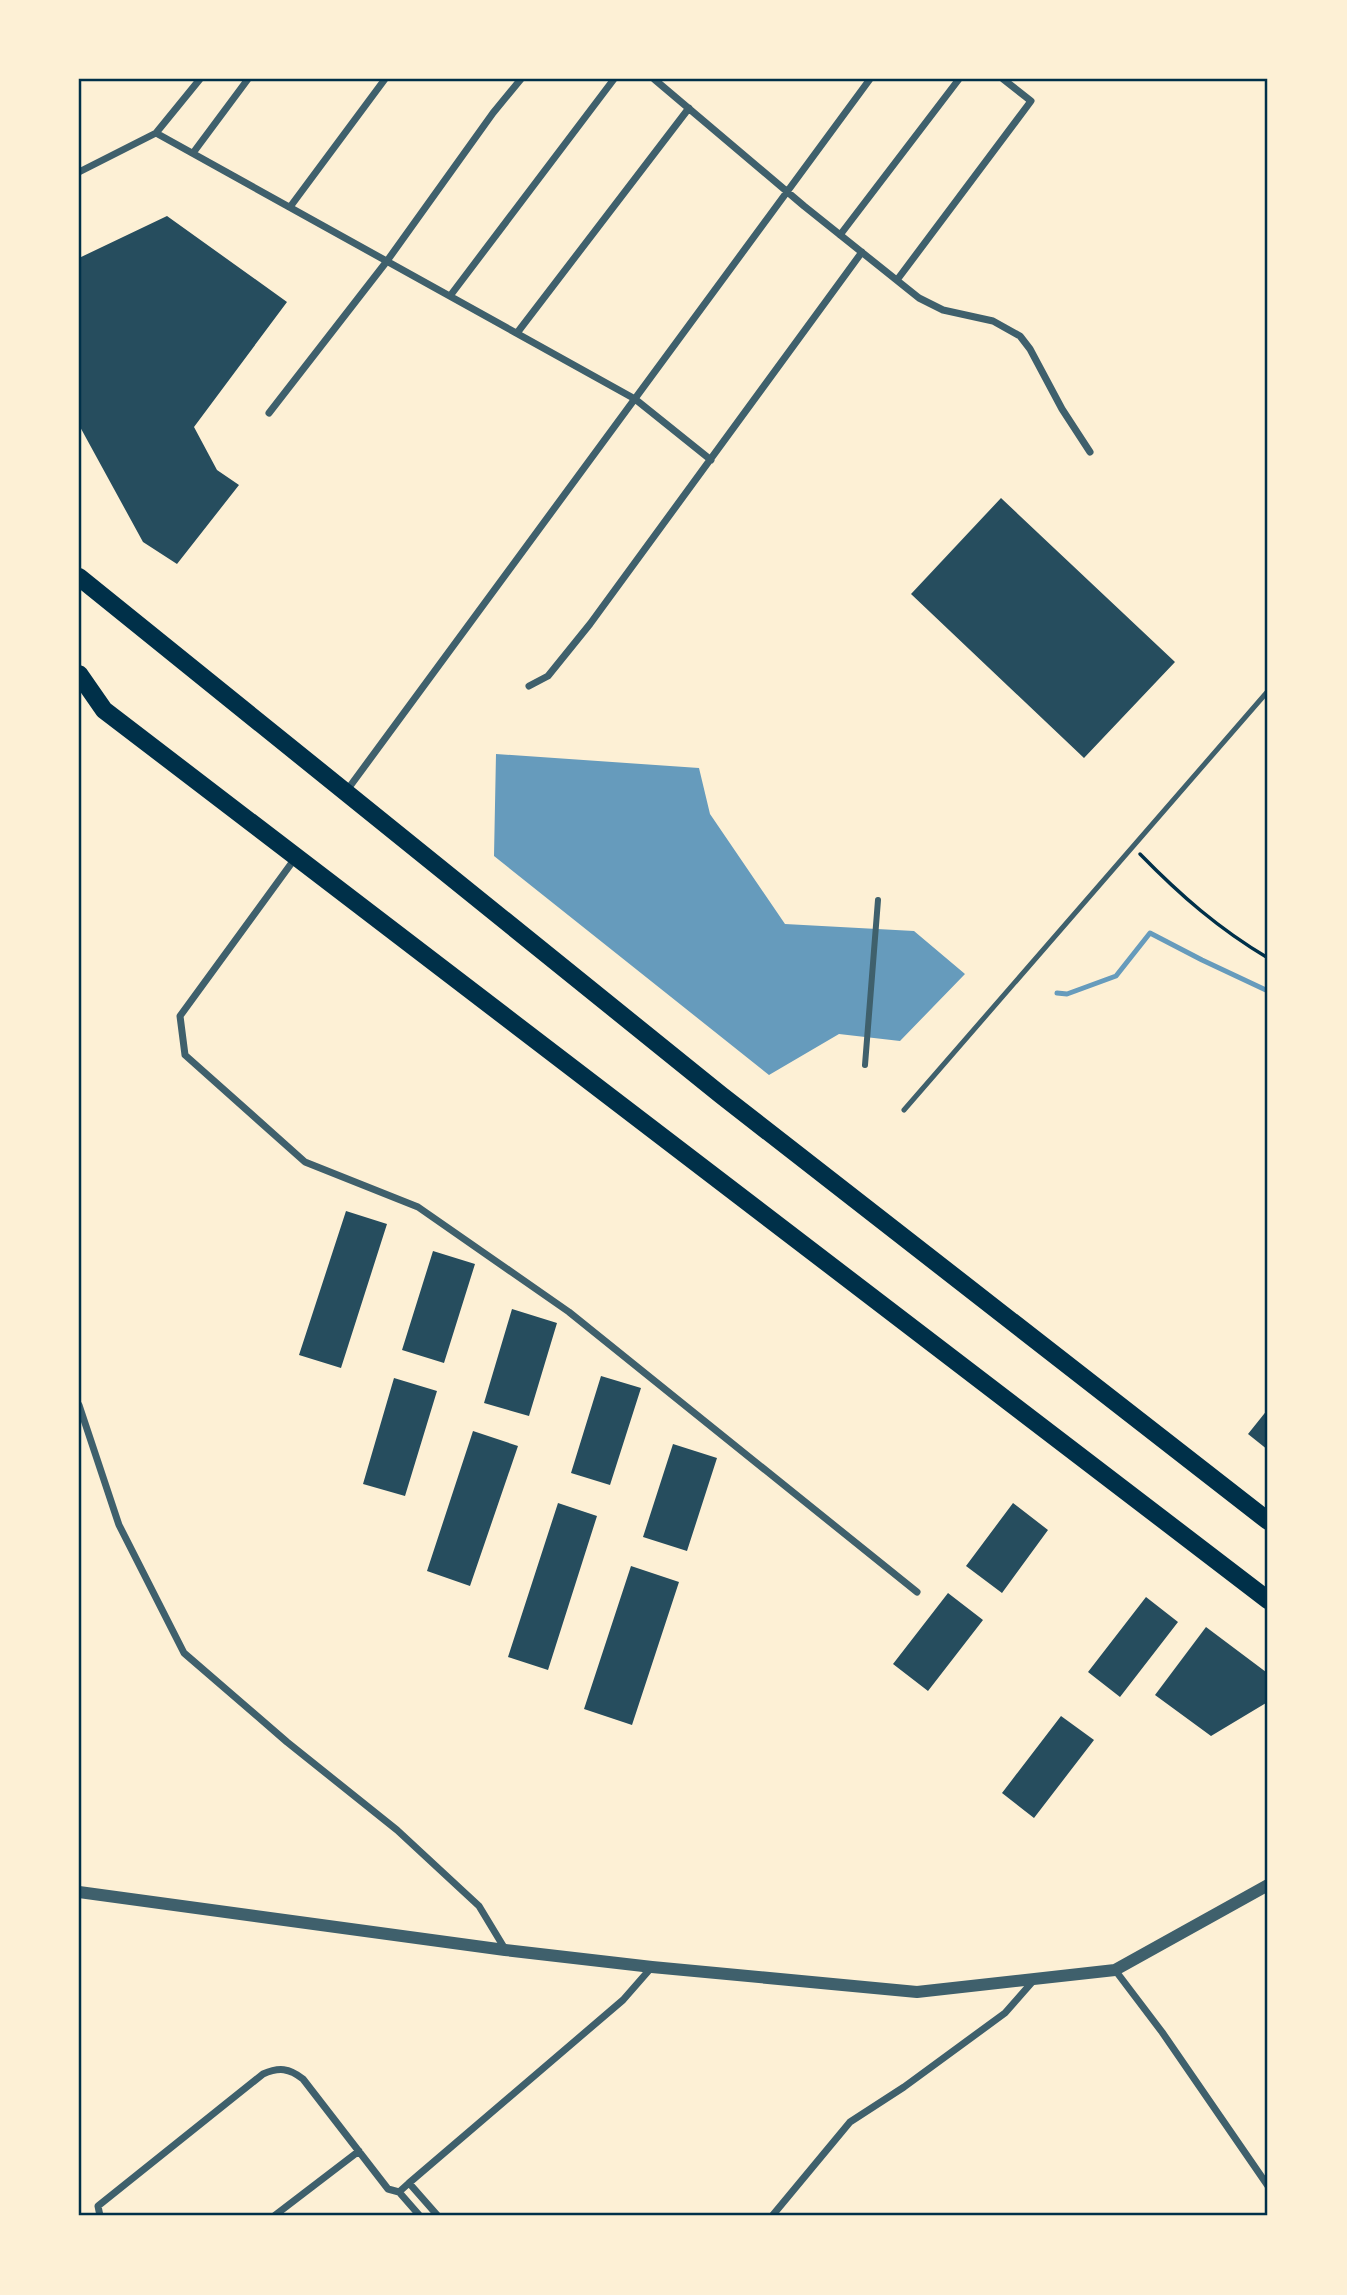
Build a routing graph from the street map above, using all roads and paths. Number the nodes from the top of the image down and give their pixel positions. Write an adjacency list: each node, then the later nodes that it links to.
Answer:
1 (200, 79): 11 (street)
2 (248, 79): 12 (street)
3 (385, 79): 15 (street)
4 (522, 79): 18 (street)
5 (614, 79): 20 (street)
6 (654, 79): 10 (street)
7 (870, 79): 14 (street)
8 (958, 79): 16 (street)
9 (1003, 79): 19 (street)
10 (689, 108): 14 (street); 21 (street)
11 (156, 133): 12 (street); 13 (street)
12 (194, 153): 15 (street)
13 (79, 172)
14 (788, 190): 16 (street); 22 (street)
15 (290, 207): 18 (street)
16 (840, 235): 17 (street)
17 (862, 252): 19 (street); 25 (street)
18 (387, 261): 20 (street); 23 (street)
19 (897, 280): 24 (street)
20 (450, 296): 21 (street)
21 (517, 333): 22 (street)
22 (635, 399): 25 (street); 30 (street)
23 (269, 414)
24 (1090, 452)
25 (712, 460): 28 (street)
26 (79, 577): 30 (main road)
27 (79, 674): 32 (main road)
28 (529, 686)
29 (1268, 691): 31 (lane)
30 (345, 793): 38 (main road)
31 (1134, 847): 34 (path); 36 (lane)
32 (296, 857): 39 (street); 40 (main road)
33 (878, 900): 35 (street)
34 (1268, 958)
35 (864, 1065)
36 (904, 1110)
37 (79, 1405): 43 (street)
38 (1268, 1521)
39 (917, 1592)
40 (1268, 1600)
41 (1268, 1885): 45 (street)
42 (79, 1892): 43 (street)
43 (505, 1950): 44 (street)
44 (652, 1967): 46 (street); 48 (street)
45 (1115, 1970): 46 (street); 49 (street)
46 (1035, 1979): 55 (street)
47 (359, 2151): 50 (street); 51 (street); 52 (street)
48 (409, 2183): 50 (street); 54 (street)
49 (1268, 2186)
50 (399, 2192): 53 (street)
51 (100, 2216)
52 (274, 2216)
53 (420, 2216)
54 (438, 2216)
55 (772, 2216)

